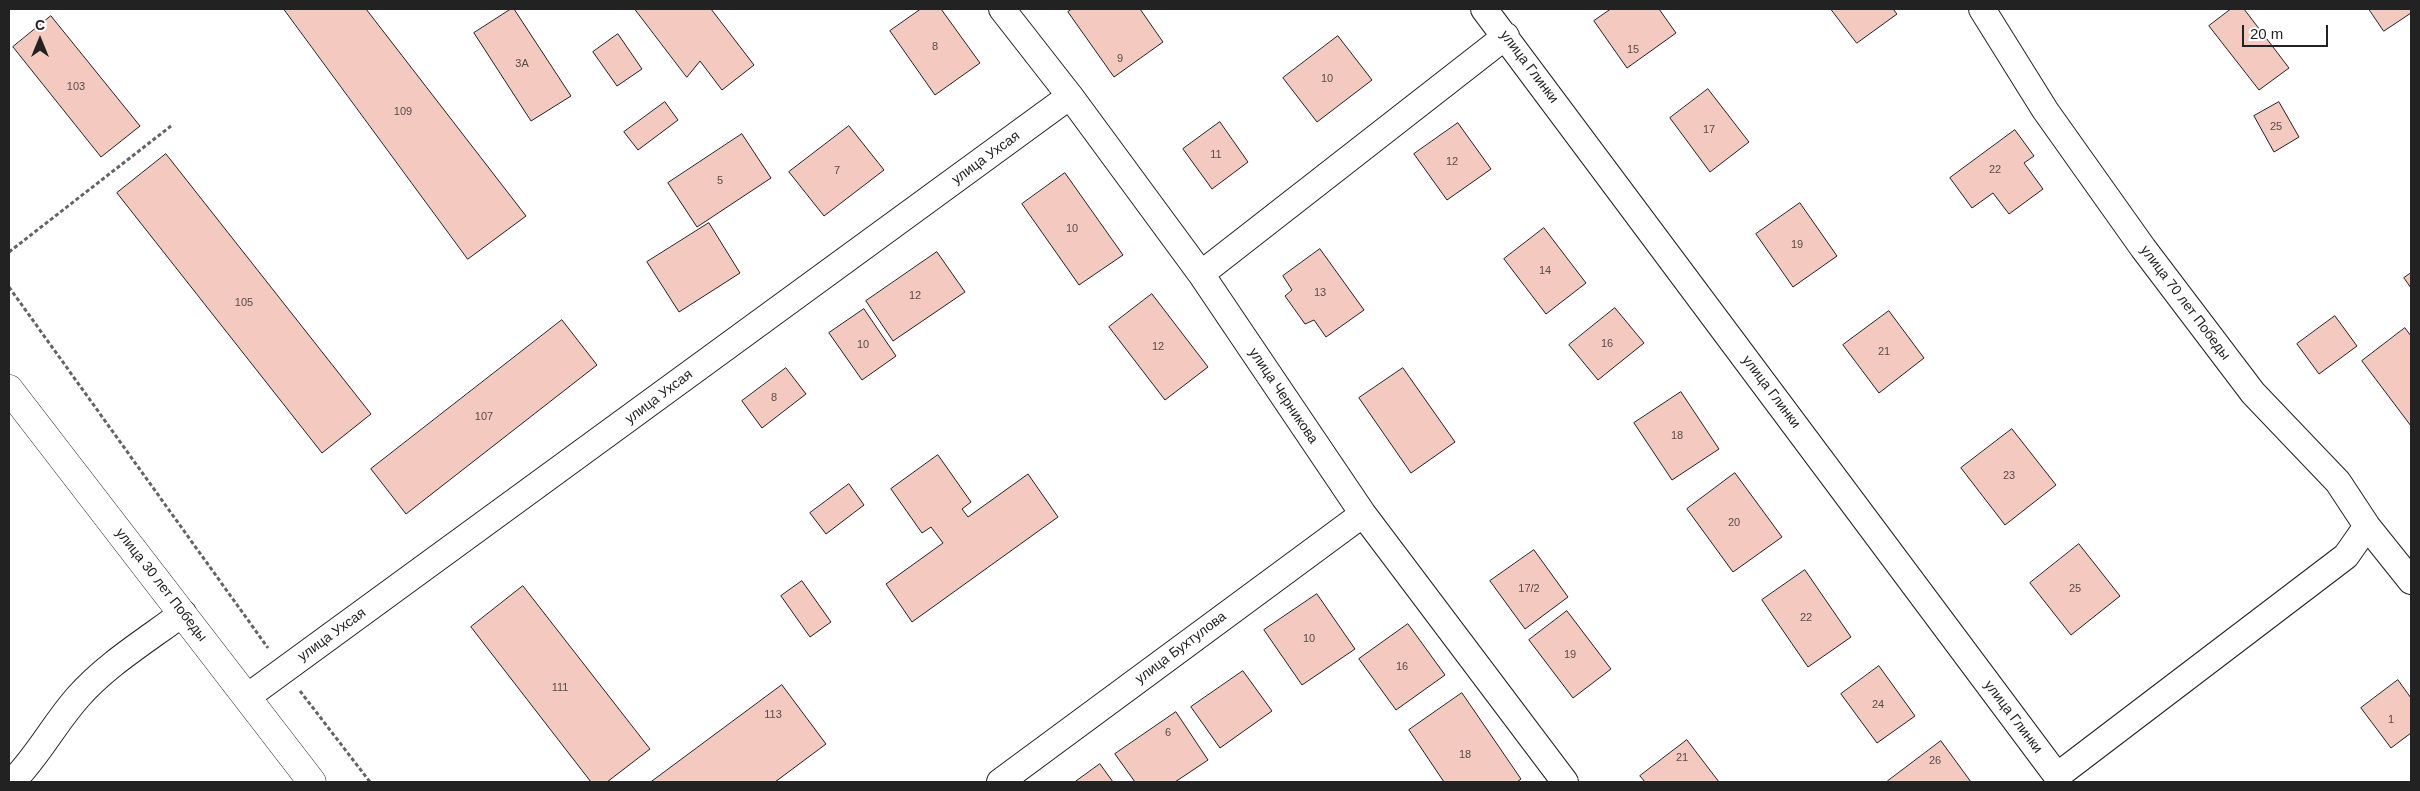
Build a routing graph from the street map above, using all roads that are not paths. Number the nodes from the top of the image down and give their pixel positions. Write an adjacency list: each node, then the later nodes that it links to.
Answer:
1 (1002, 9): 5 (street, улица Черникова)
2 (1484, 9): 4 (street, улица Глинки)
3 (1982, 9): 9 (street, улица 70 лет Победы)
4 (1506, 36): 6 (street); 9 (street, улица Глинки)
5 (1070, 96): 6 (street, улица Черникова); 12 (street, улица Ухсая)
6 (1201, 274): 8 (street, улица Черникова)
7 (9, 389): 11 (street, улица 30 лет Победы)
8 (1362, 514): 15 (street, улица Бухтулова); 16 (street, улица Черникова)
9 (2368, 526): 10 (street, улица 70 лет Победы)
10 (2411, 581)
11 (183, 613): 12 (street, улица 30 лет Победы); 13 (street)
12 (247, 697): 14 (street, улица 30 лет Победы)
13 (12, 782)
14 (312, 782)
15 (1000, 782)
16 (1565, 782)

